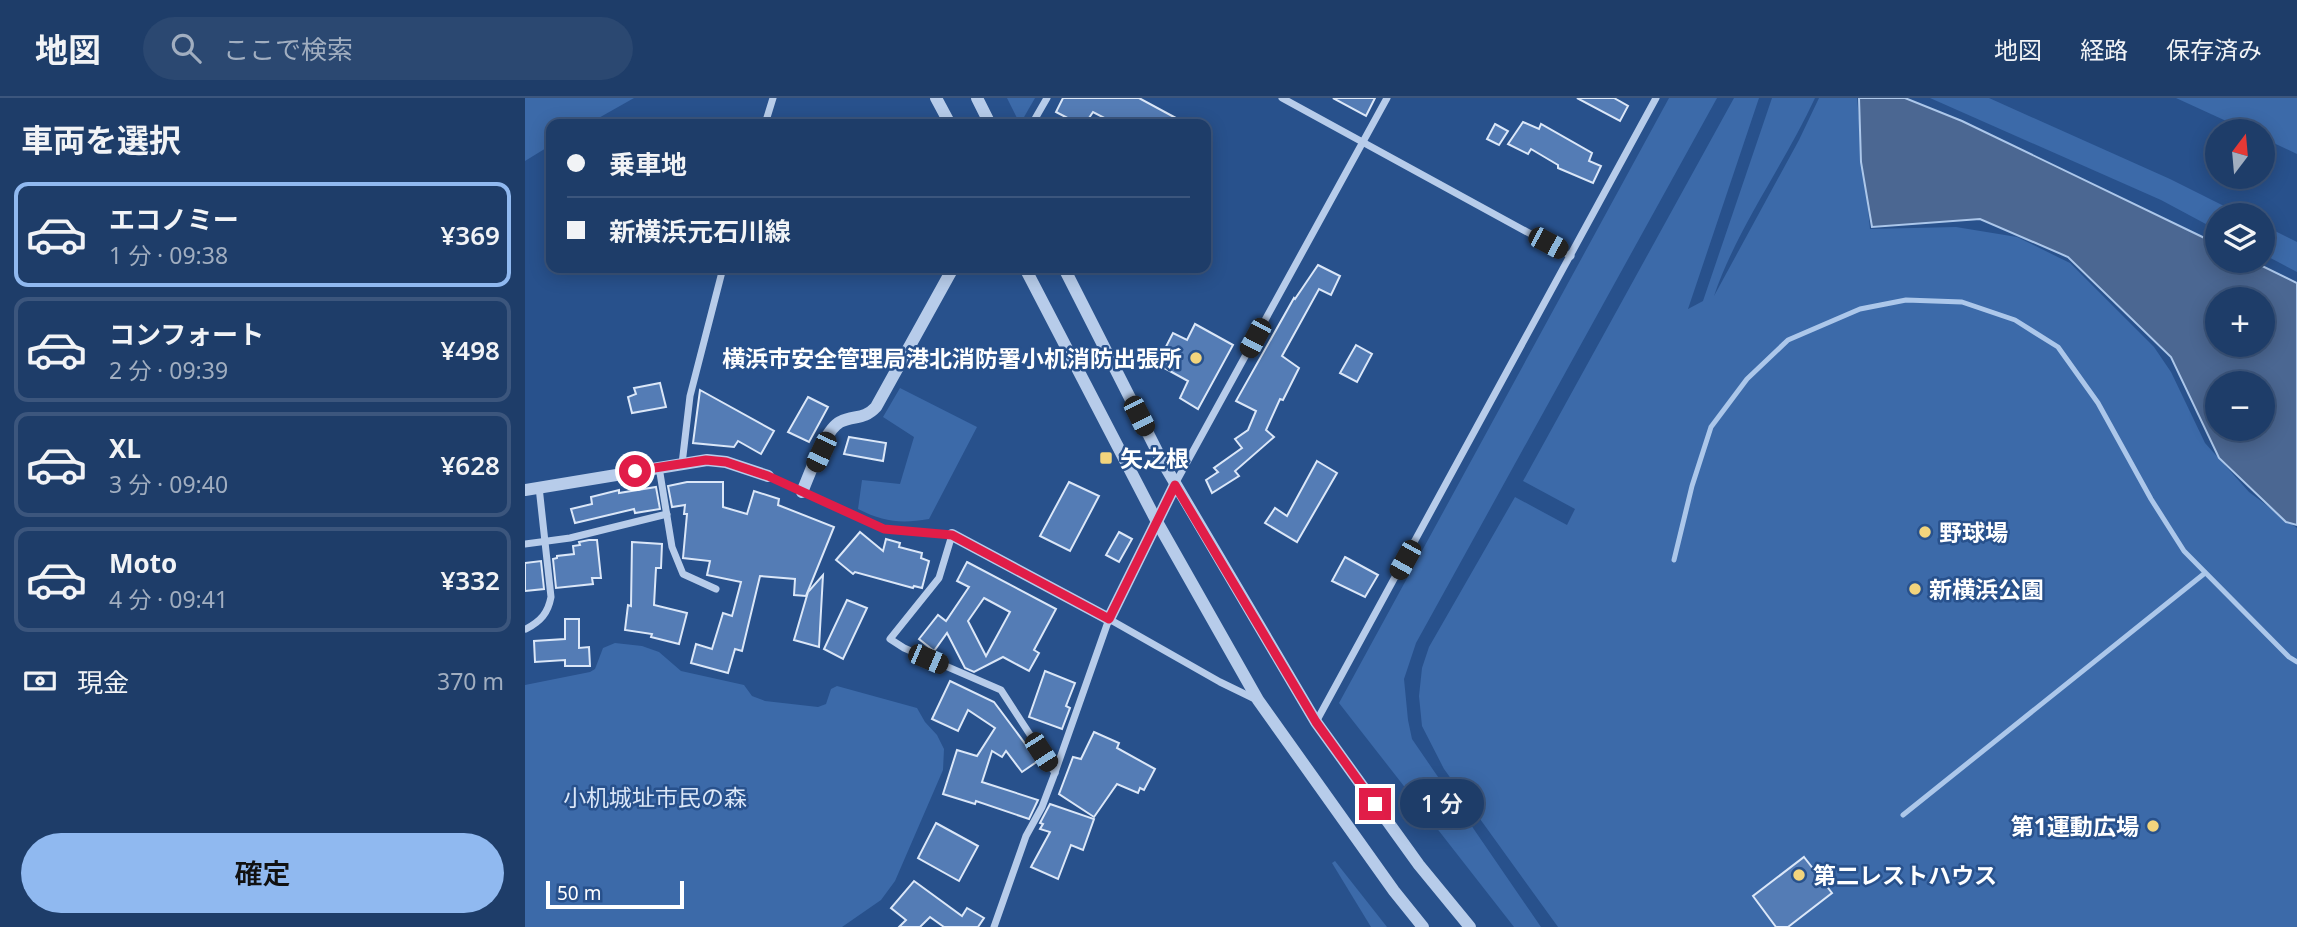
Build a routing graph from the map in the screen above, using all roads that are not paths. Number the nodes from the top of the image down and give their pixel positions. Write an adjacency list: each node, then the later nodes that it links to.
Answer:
1 (773, 98): 8 (street)
2 (936, 98): 9 (street)
3 (977, 98): 10 (street)
4 (1047, 98): 11 (street)
5 (1282, 98): 12 (street)
6 (1387, 98): 12 (street)
7 (1656, 98): 13 (street)
8 (767, 119)
9 (947, 119)
10 (988, 119)
11 (1035, 119)
12 (1362, 143): 13 (street); 21 (street)
13 (1571, 256): 34 (street)
14 (722, 273): 18 (street)
15 (950, 273): 24 (street)
16 (1028, 273): 26 (street)
17 (1067, 273): 21 (street)
18 (683, 464): 19 (street); 20 (street)
19 (659, 467): 22 (street); 25 (street)
20 (768, 476): 24 (street)
21 (1175, 485): 26 (street); 34 (street)
22 (539, 487): 23 (street); 28 (street)
23 (525, 490)
24 (802, 492): 27 (street)
25 (667, 514): 28 (street); 30 (street)
26 (1156, 520): 31 (street); 33 (street)
27 (952, 535): 31 (street); 35 (street)
28 (546, 542): 29 (street); 32 (street)
29 (525, 544)
30 (716, 589)
31 (1109, 619): 33 (street); 35 (street)
32 (526, 629)
33 (1258, 700): 37 (street)
34 (1316, 722): 38 (street)
35 (1055, 773): 36 (street)
36 (994, 927)
37 (1423, 927)
38 (1470, 927)

